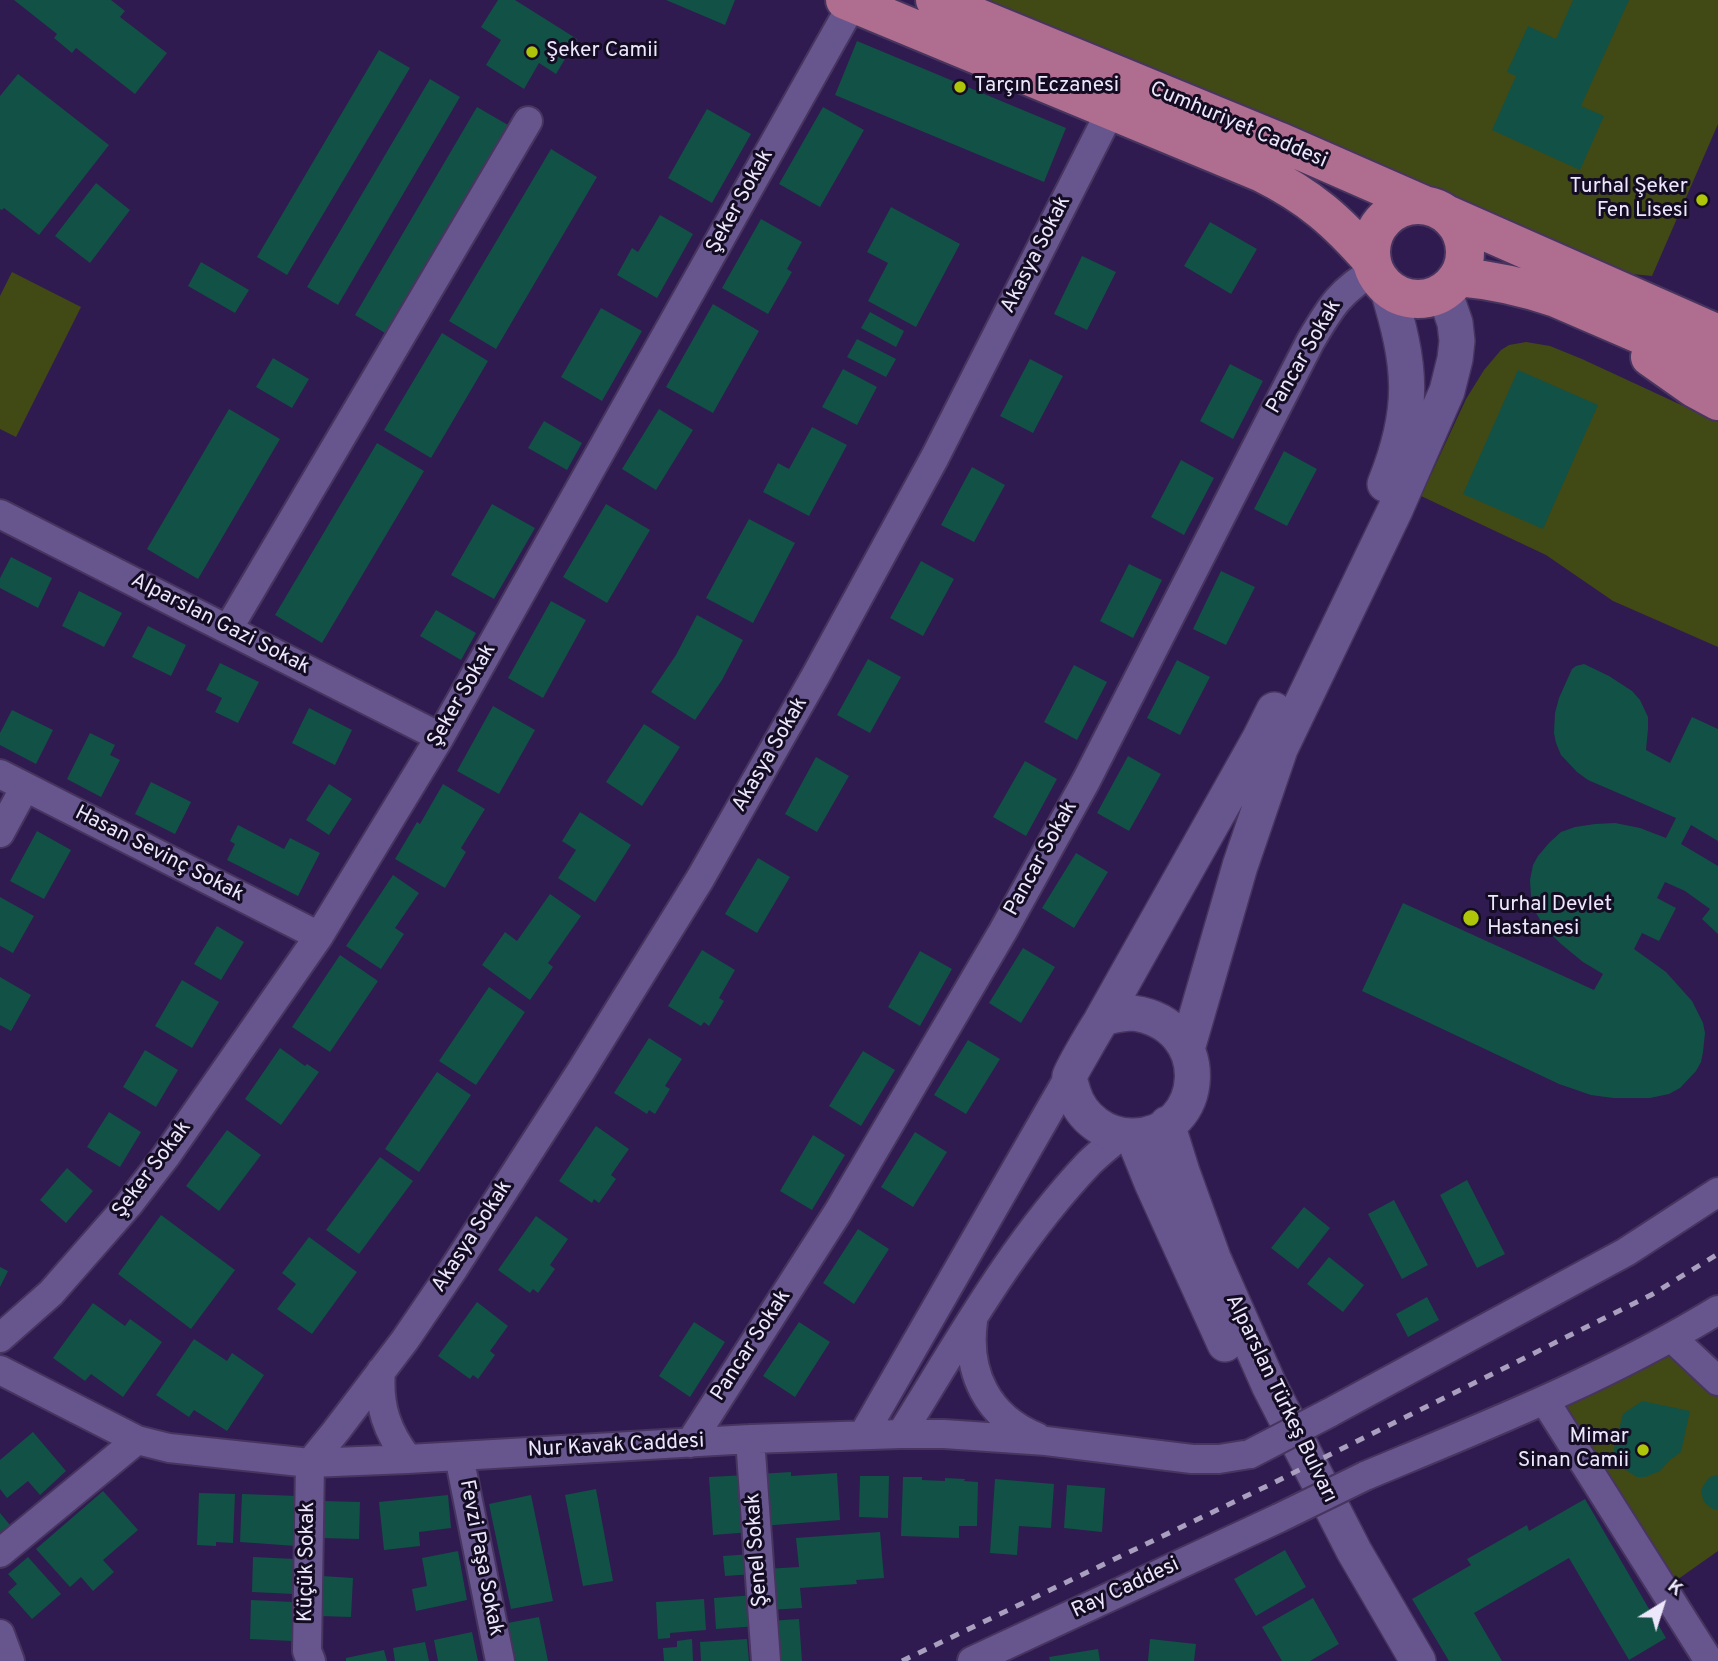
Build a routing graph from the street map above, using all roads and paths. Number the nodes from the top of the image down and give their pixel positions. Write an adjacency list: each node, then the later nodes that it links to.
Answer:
1 (935, 0): 5 (highway, Cumhuriyet Caddesi)
2 (849, 2): 3 (highway, Cumhuriyet Caddesi); 15 (street, Şeker Sokak)
3 (1111, 110): 6 (highway, Cumhuriyet Caddesi); 31 (street, Akasya Sokak)
4 (528, 121): 14 (street)
5 (1436, 210): 6 (highway); 7 (highway); 8 (highway, Cumhuriyet Caddesi)
6 (1379, 273): 7 (highway, Cumhuriyet Caddesi); 20 (street); 40 (street, Pancar Sokak)
7 (1451, 284): 8 (highway, Cumhuriyet Caddesi); 21 (street)
8 (1615, 306): 9 (highway); 10 (highway, Cumhuriyet Caddesi); 11 (highway, Cumhuriyet Caddesi); 12 (highway)
9 (1718, 306)
10 (1718, 334)
11 (1718, 368)
12 (1718, 401)
13 (0, 514): 14 (street, Alparslan Gazi Sokak)
14 (228, 629): 15 (street, Alparslan Gazi Sokak)
15 (440, 737): 19 (street, Şeker Sokak)
16 (0, 774): 17 (street, Hasan Sevinç Sokak)
17 (25, 787): 18 (street); 19 (street, Hasan Sevinç Sokak)
18 (0, 833)
19 (319, 936): 28 (street, Şeker Sokak)
20 (1101, 1021): 21 (street); 22 (street)
21 (1187, 1049): 23 (street)
22 (1070, 1075): 24 (street); 36 (street)
23 (1167, 1124): 24 (street); 34 (street, Alparslan Türkeş Bulvarı)
24 (1127, 1135): 27 (street); 52 (street, Alparslan Türkeş Bulvarı)
25 (1718, 1192): 34 (street, Nur Kavak Caddesi, bridge)
26 (1718, 1310): 29 (street, Ray Caddesi)
27 (974, 1316): 35 (street); 39 (street)
28 (0, 1338)
29 (1672, 1339): 32 (street); 33 (street, Ray Caddesi)
30 (0, 1370): 38 (street, Nur Kavak Caddesi)
31 (382, 1371): 42 (street); 43 (street, Akasya Sokak)
32 (1718, 1381)
33 (1545, 1401): 46 (street); 51 (street, Ray Caddesi, bridge)
34 (1293, 1433): 39 (street, Nur Kavak Caddesi, bridge); 53 (street, Alparslan Türkeş Bulvarı)
35 (901, 1434): 36 (street, Nur Kavak Caddesi); 39 (street, Nur Kavak Caddesi)
36 (863, 1435): 37 (street, Nur Kavak Caddesi)
37 (750, 1439): 40 (street, Nur Kavak Caddesi); 50 (street, Şenel Sokak)
38 (137, 1440): 43 (street, Nur Kavak Caddesi); 44 (street)
39 (1046, 1441)
40 (690, 1443): 41 (street, Nur Kavak Caddesi)
41 (459, 1456): 42 (street, Nur Kavak Caddesi); 49 (street, Fevzi Paşa Sokak)
42 (408, 1459): 43 (street, Nur Kavak Caddesi)
43 (310, 1463): 48 (street, Küçük Sokak)
44 (0, 1553)
45 (0, 1634): 47 (street)
46 (1698, 1657)
47 (10, 1661)
48 (311, 1661)
49 (500, 1661)
50 (766, 1661)
51 (972, 1661)
52 (1393, 1661)
53 (1418, 1661)

